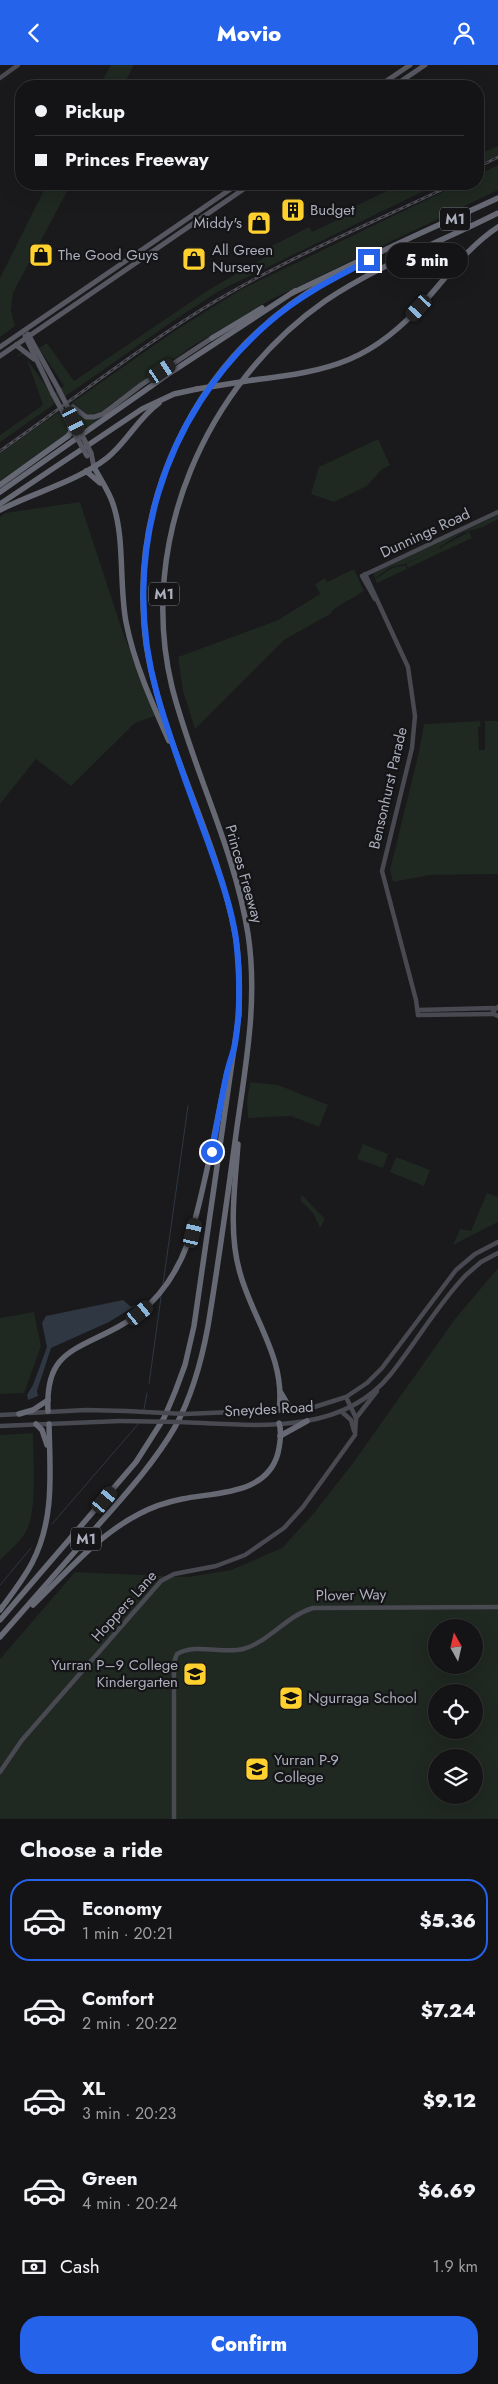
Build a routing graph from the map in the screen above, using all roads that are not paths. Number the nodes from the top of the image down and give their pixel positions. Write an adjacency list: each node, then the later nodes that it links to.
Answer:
1 (18, 65): 6 (street)
2 (410, 65): 4 (main road)
3 (426, 65): 5 (main road)
4 (404, 69): 5 (main road); 7 (main road)
5 (410, 76): 8 (main road)
6 (0, 77)
7 (388, 80)
8 (404, 80)
9 (229, 190): 12 (main road)
10 (242, 190): 13 (main road)
11 (498, 198): 18 (highway, Princes Freeway / M1)
12 (215, 200): 13 (main road); 15 (main road)
13 (225, 201): 17 (main road)
14 (498, 213): 45 (highway, Princes Freeway / M1)
15 (180, 224): 17 (main road); 20 (main road)
16 (498, 227): 27 (highway, bridge)
17 (184, 230): 21 (main road)
18 (411, 239): 19 (highway); 40 (highway, Princes Freeway / M1)
19 (295, 291): 22 (highway); 35 (highway)
20 (23, 331): 21 (main road); 24 (main road)
21 (27, 337): 23 (main road); 26 (main road); 28 (main road, bridge)
22 (212, 338): 28 (main road)
23 (16, 345): 25 (main road); 26 (main road)
24 (0, 347)
25 (0, 356)
26 (34, 359): 29 (main road, bridge)
27 (174, 395): 31 (highway); 36 (highway)
28 (65, 403): 30 (main road, bridge)
29 (70, 426): 30 (main road, bridge); 33 (highway, bridge)
30 (89, 455): 31 (main road)
31 (94, 467): 32 (highway); 34 (highway)
32 (86, 471): 34 (highway); 37 (highway)
33 (0, 485)
34 (106, 488): 40 (highway)
35 (0, 492)
36 (0, 503)
37 (0, 510)
38 (498, 512): 39 (street, Dunnings Road)
39 (364, 575): 42 (street, Bensonhurst Parade)
40 (186, 779): 44 (highway, Princes Freeway / M1)
41 (496, 1007): 42 (street); 43 (street)
42 (418, 1012): 43 (street)
43 (496, 1015)
44 (234, 1046): 51 (highway); 70 (highway, Princes Freeway / M1)
45 (241, 1102): 48 (highway); 71 (highway, Princes Freeway / M1)
46 (498, 1242): 50 (street, Sneydes Road)
47 (498, 1253): 49 (street, Sneydes Road)
48 (279, 1387): 53 (highway); 55 (highway)
49 (379, 1388): 52 (street, Sneydes Road); 59 (street)
50 (346, 1397): 52 (street); 53 (street, Sneydes Road)
51 (48, 1400): 54 (highway); 57 (highway)
52 (352, 1407): 56 (street, Sneydes Road); 59 (street)
53 (291, 1410): 55 (street, Sneydes Road)
54 (48, 1411): 55 (street, Sneydes Road, bridge); 57 (street, Sneydes Road); 63 (street)
55 (278, 1411): 61 (street)
56 (342, 1412): 60 (street, Sneydes Road); 65 (street)
57 (19, 1414): 58 (street, Sneydes Road)
58 (0, 1415)
59 (356, 1418): 65 (street)
60 (307, 1421): 61 (street, Sneydes Road); 66 (highway)
61 (279, 1423): 63 (street, Sneydes Road, bridge); 66 (highway)
62 (36, 1424): 63 (street, Sneydes Road); 64 (street, Sneydes Road); 67 (highway)
63 (49, 1424): 67 (highway)
64 (0, 1426)
65 (355, 1435): 73 (street, Hoppers Lane)
66 (280, 1436): 71 (highway)
67 (50, 1457): 69 (highway)
68 (498, 1607): 74 (street, Plover Way)
69 (0, 1610)
70 (0, 1620)
71 (6, 1631): 72 (highway, Princes Freeway / M1)
72 (0, 1637)
73 (0, 1772)
74 (174, 1819)

